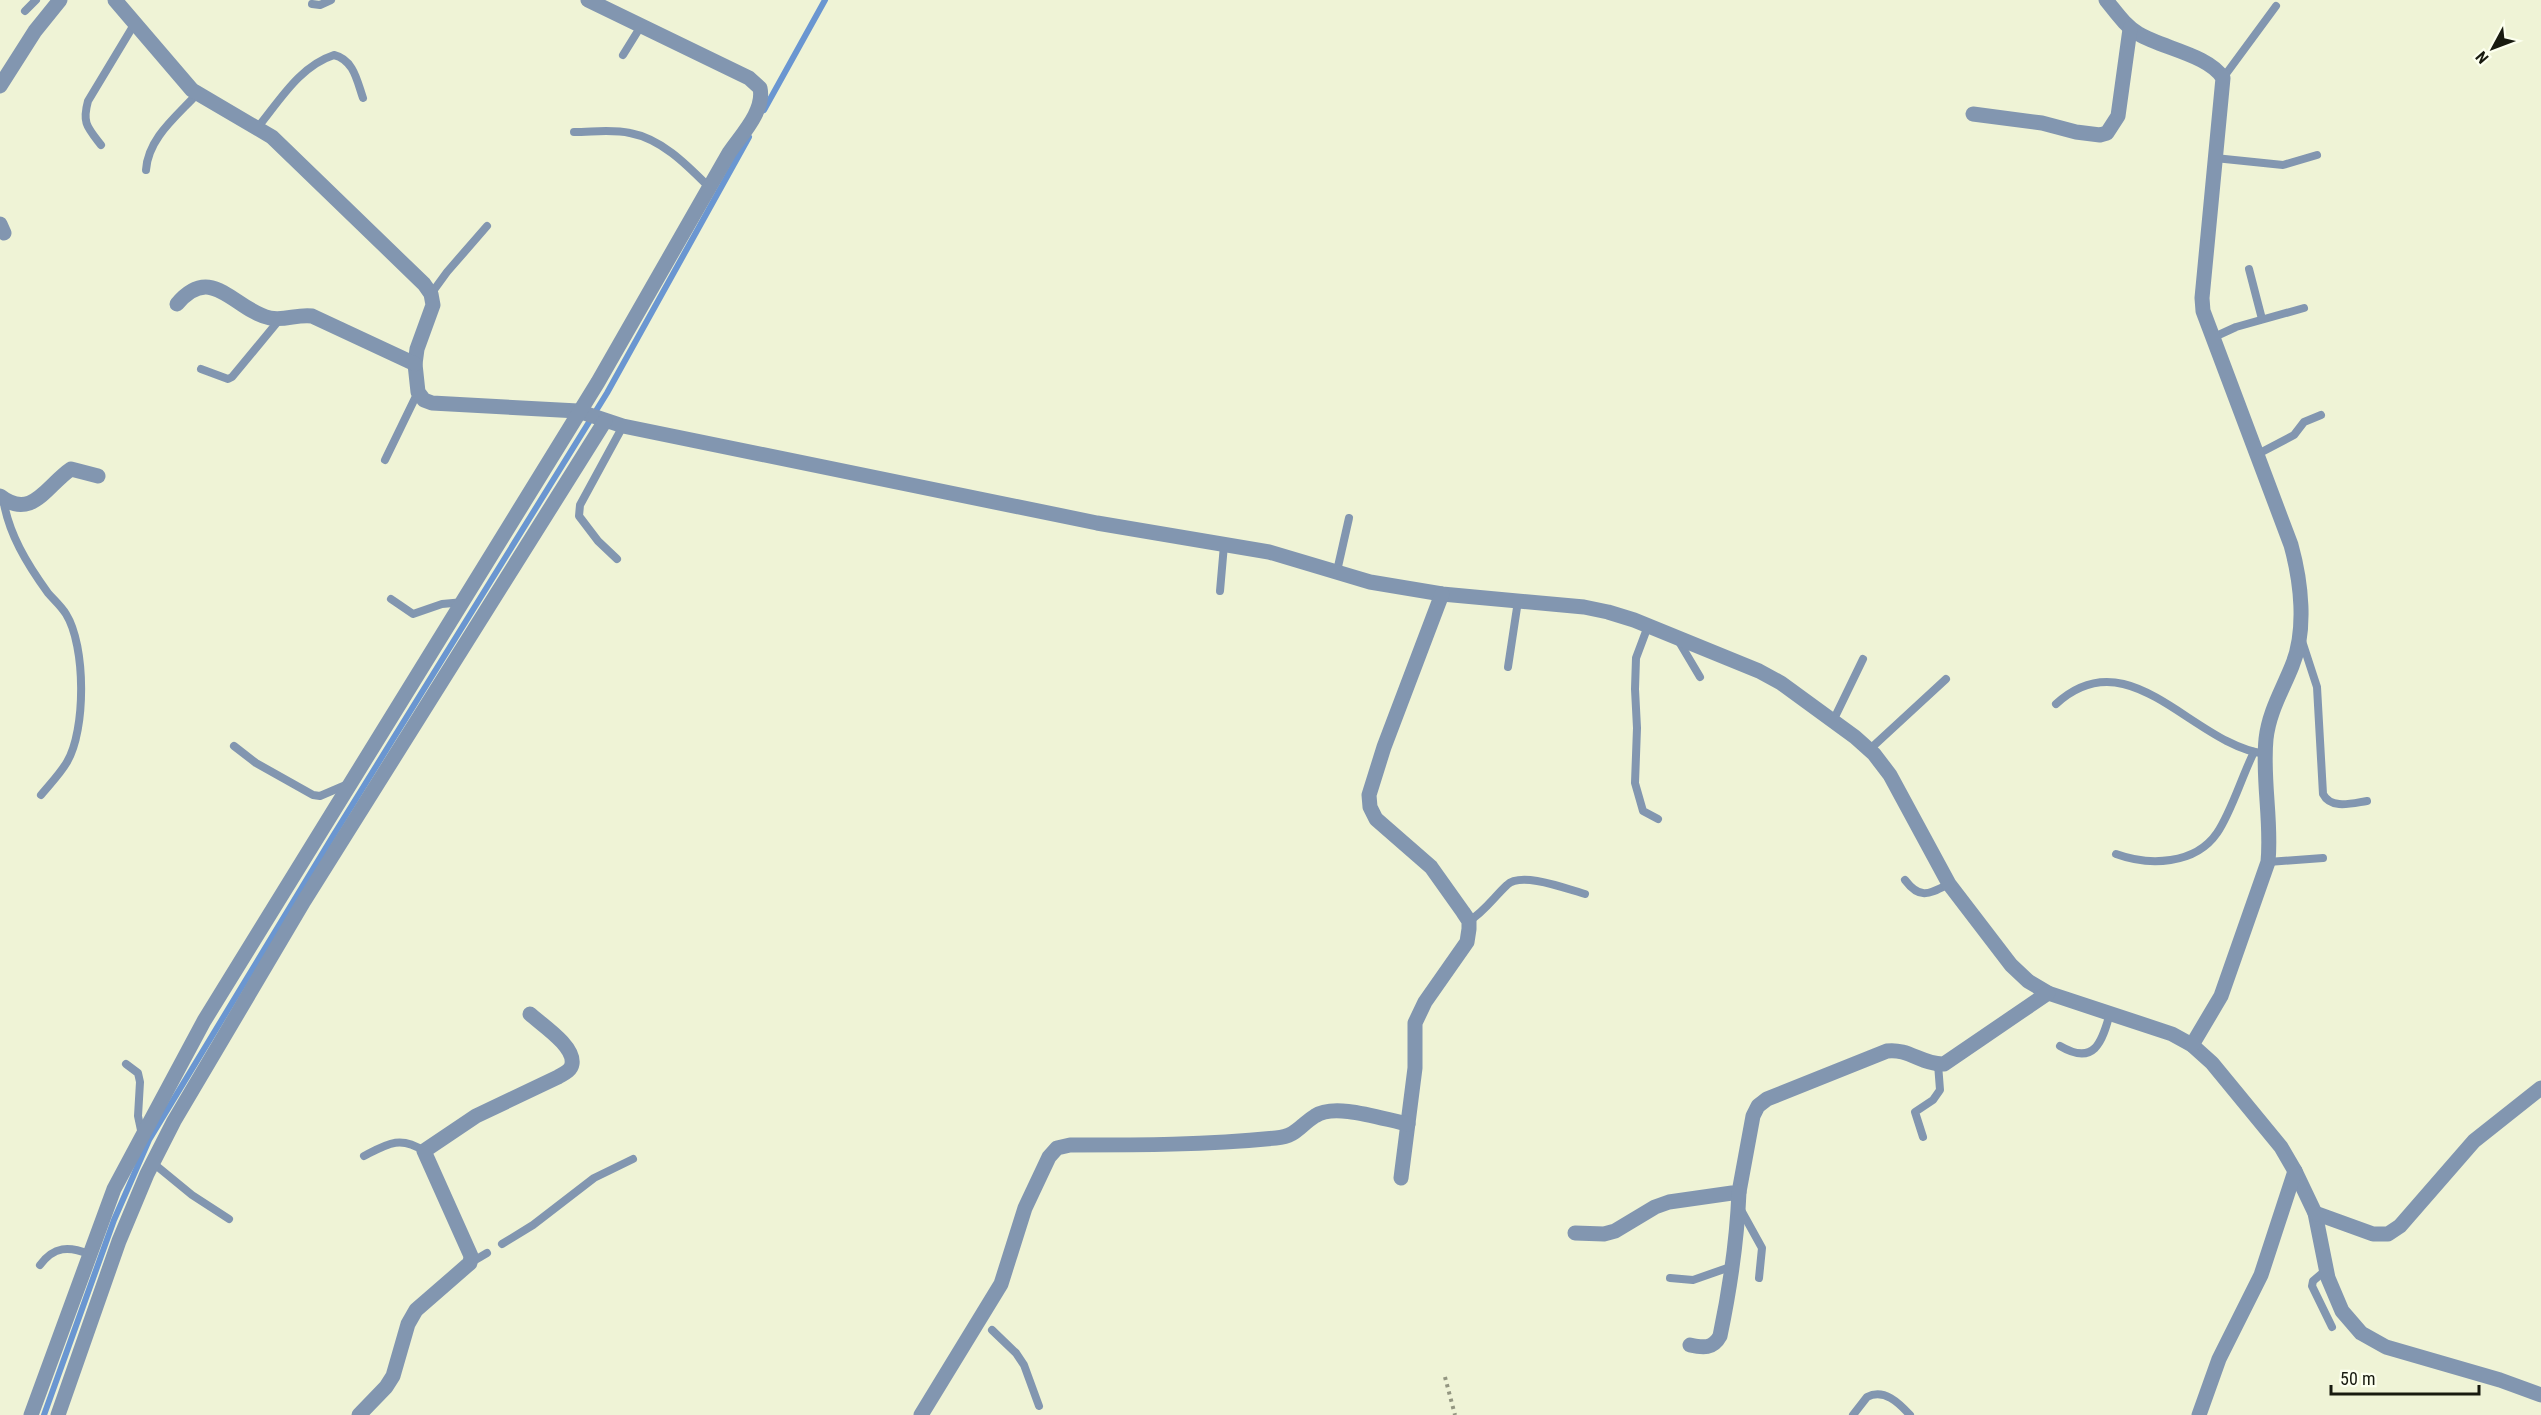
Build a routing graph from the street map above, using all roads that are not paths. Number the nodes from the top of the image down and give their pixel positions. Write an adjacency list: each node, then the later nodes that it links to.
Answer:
1 (36, 0): 9 (lane)
2 (60, 0): 15 (street)
3 (115, 0): 10 (street)
4 (331, 0): 7 (lane)
5 (588, 0): 11 (street)
6 (2106, 0): 12 (street)
7 (312, 4)
8 (2276, 6): 14 (lane)
9 (25, 11)
10 (135, 23): 16 (street); 21 (lane)
11 (641, 26): 13 (lane); 25 (street)
12 (2130, 29): 14 (street); 18 (street)
13 (622, 55)
14 (2223, 78): 23 (street)
15 (0, 86)
16 (197, 94): 19 (street); 24 (lane)
17 (363, 98): 19 (lane)
18 (1973, 114)
19 (258, 127): 28 (street)
20 (574, 132): 25 (lane)
21 (101, 145)
22 (2317, 155): 23 (lane)
23 (2215, 158): 33 (street)
24 (146, 170)
25 (709, 187): 37 (street)
26 (487, 226): 28 (lane)
27 (2250, 269): 32 (lane)
28 (431, 294): 34 (street)
29 (177, 304): 31 (street)
30 (2304, 308): 32 (lane)
31 (280, 319): 34 (street); 35 (lane)
32 (2262, 319): 33 (lane)
33 (2212, 338): 41 (street)
34 (415, 364): 36 (street)
35 (201, 369)
36 (418, 392): 37 (street); 42 (lane)
37 (582, 412): 39 (street); 53 (street)
38 (2321, 415): 41 (lane)
39 (604, 421): 40 (street); 91 (street)
40 (623, 426): 46 (street); 47 (lane)
41 (2256, 455): 55 (street)
42 (385, 460)
43 (98, 476): 44 (street)
44 (1, 497): 67 (lane)
45 (1349, 518): 48 (lane)
46 (1224, 544): 48 (street); 49 (lane)
47 (617, 559)
48 (1337, 571): 50 (street)
49 (1220, 591)
50 (1442, 594): 52 (street); 76 (street)
51 (391, 599): 53 (lane)
52 (1518, 601): 54 (street); 58 (lane)
53 (464, 602): 66 (street)
54 (1648, 626): 56 (street); 69 (lane)
55 (2299, 632): 65 (street); 68 (lane)
56 (1676, 637): 59 (lane); 62 (street)
57 (1863, 659): 62 (lane)
58 (1508, 667)
59 (1700, 677)
60 (1946, 679): 64 (lane)
61 (2056, 704): 65 (lane)
62 (1833, 721): 64 (street)
63 (234, 746): 66 (lane)
64 (1869, 750): 74 (street)
65 (2260, 753): 70 (lane); 72 (street)
66 (351, 782): 86 (street)
67 (41, 795)
68 (2367, 801)
69 (1658, 819)
70 (2116, 854)
71 (2323, 858): 72 (lane)
72 (2268, 862): 80 (street)
73 (1905, 880): 74 (lane)
74 (1948, 884): 77 (street)
75 (1585, 894): 76 (lane)
76 (1468, 921): 85 (street)
77 (2048, 993): 78 (street); 83 (street)
78 (2110, 1013): 80 (street); 81 (lane)
79 (530, 1014): 88 (street)
80 (2192, 1045): 92 (street)
81 (2060, 1046)
82 (126, 1064): 86 (lane)
83 (1938, 1064): 87 (lane); 94 (street)
84 (2541, 1088): 95 (street)
85 (1408, 1124): 93 (street); 107 (street)
86 (142, 1135): 100 (street)
87 (1923, 1137)
88 (424, 1151): 89 (lane); 101 (street)
89 (364, 1155)
90 (633, 1159): 98 (lane)
91 (153, 1163): 96 (lane); 113 (street)
92 (2295, 1171): 95 (street); 118 (street)
93 (1401, 1178)
94 (1738, 1199): 97 (street); 103 (street); 106 (lane)
95 (2315, 1213): 104 (street)
96 (229, 1219)
97 (1575, 1233)
98 (502, 1244)
99 (487, 1253): 101 (lane)
100 (89, 1254): 102 (lane); 112 (street)
101 (470, 1263): 114 (street)
102 (40, 1265)
103 (1733, 1266): 105 (lane); 109 (street)
104 (2326, 1270): 108 (lane); 110 (street)
105 (1670, 1278)
106 (1759, 1278)
107 (985, 1325): 111 (lane); 115 (street)
108 (2332, 1327)
109 (1690, 1345)
110 (2541, 1395)
111 (1039, 1406)
112 (31, 1415)
113 (58, 1415)
114 (359, 1415)
115 (921, 1415)
116 (1853, 1415): 117 (lane)
117 (1910, 1415)
118 (2199, 1415)

